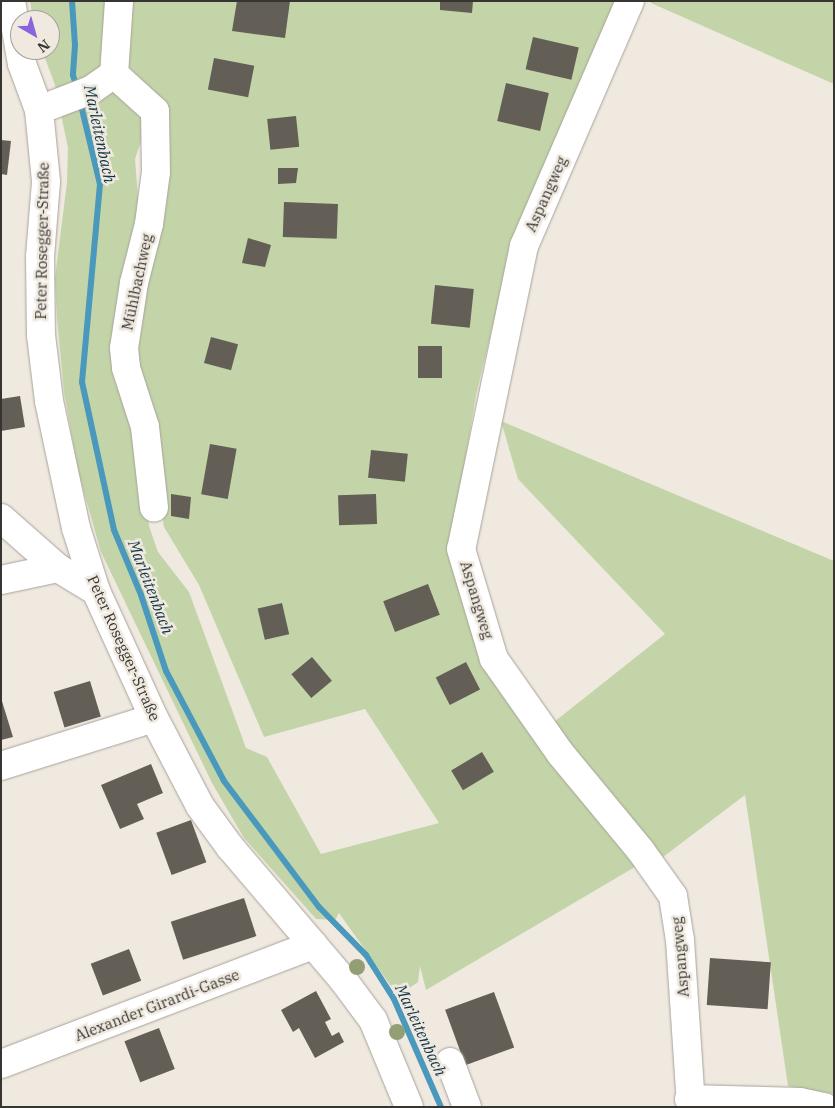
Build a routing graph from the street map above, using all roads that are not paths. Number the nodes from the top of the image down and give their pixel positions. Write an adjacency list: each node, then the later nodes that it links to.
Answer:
1 (10, 1): 5 (street, Peter Rosegger-Straße)
2 (119, 1): 4 (street)
3 (630, 1): 16 (street, Aspangweg)
4 (114, 74): 5 (street); 6 (street, Mühlbachweg)
5 (39, 110): 10 (street, Peter Rosegger-Straße)
6 (154, 506)
7 (1, 518): 8 (street)
8 (58, 568): 9 (street); 10 (street)
9 (1, 580)
10 (96, 591): 11 (street, Peter Rosegger-Straße)
11 (154, 718): 12 (street); 13 (street, Peter Rosegger-Straße)
12 (1, 766)
13 (312, 945): 15 (street, Alexander Girardi-Gasse); 17 (street, Peter Rosegger-Straße)
14 (450, 1062): 18 (street)
15 (1, 1064)
16 (690, 1103): 19 (street)
17 (409, 1107)
18 (467, 1107)
19 (824, 1107)

